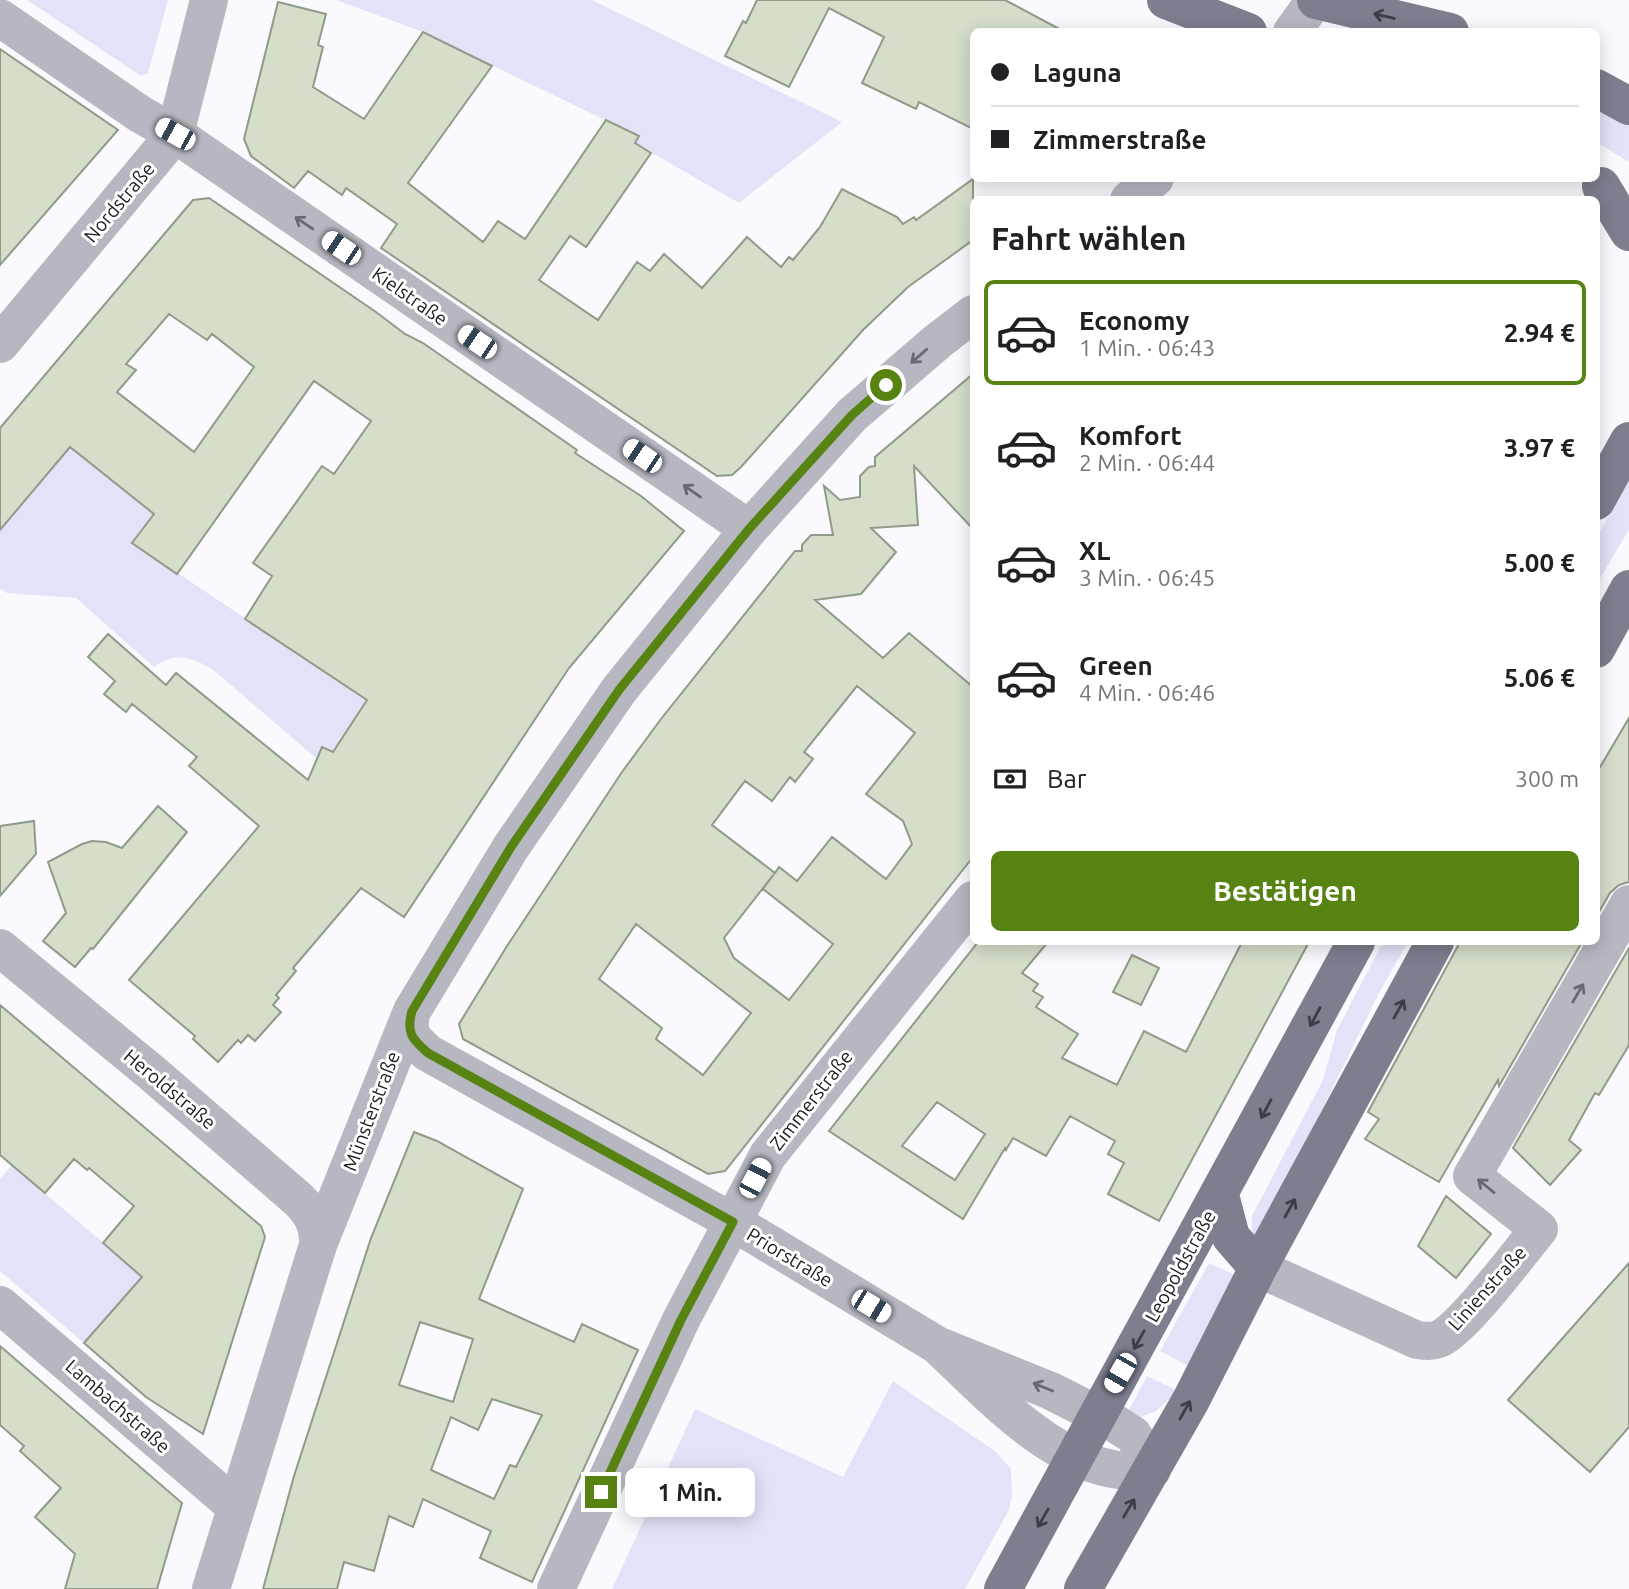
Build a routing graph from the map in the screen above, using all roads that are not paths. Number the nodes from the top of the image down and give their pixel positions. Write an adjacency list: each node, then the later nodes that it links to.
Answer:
1 (209, 0): 10 (street, Nordstraße)
2 (1166, 0): 5 (main road)
3 (1316, 0): 6 (street); 7 (main road, one-way to 3)
4 (0, 18): 10 (street, Kielstraße)
5 (1238, 28)
6 (1295, 28)
7 (1433, 28)
8 (1600, 90): 9 (main road)
9 (1629, 106)
10 (175, 134): 16 (street, Nordstraße); 19 (street, Kielstraße, one-way to 10)
11 (1150, 182): 13 (street)
12 (1605, 189): 14 (main road)
13 (1134, 196)
14 (1629, 232)
15 (970, 316): 19 (street, Münsterstraße, one-way to 19)
16 (0, 344)
17 (1629, 441): 18 (main road)
18 (1600, 494)
19 (749, 529): 27 (street, Münsterstraße)
20 (1629, 589): 21 (main road)
21 (1600, 642)
22 (970, 904): 29 (street, Zimmerstraße)
23 (1629, 904): 31 (street, Linienstraße, one-way to 23)
24 (1354, 945): 28 (main road, Leopoldstraße, one-way to 28)
25 (1433, 945): 31 (main road, one-way to 25)
26 (0, 948): 30 (street, Heroldstraße)
27 (412, 1011): 29 (street, Priorstraße); 30 (street, Münsterstraße)
28 (1220, 1195): 31 (main road); 34 (main road, Leopoldstraße, one-way to 34)
29 (733, 1222): 33 (street, Priorstraße); 39 (street, Zimmerstraße)
30 (317, 1245): 37 (street, Münsterstraße)
31 (1258, 1268): 36 (main road, one-way to 31)
32 (0, 1305): 37 (street, Lambachstraße)
33 (937, 1345): 34 (street, Priorstraße, one-way to 33); 35 (street, Priorstraße)
34 (1097, 1415): 35 (main road, Leopoldstraße); 36 (street, Priorstraße)
35 (1074, 1457): 36 (street, Priorstraße); 40 (main road, Leopoldstraße, one-way to 40)
36 (1152, 1470): 41 (main road, one-way to 36)
37 (236, 1507): 38 (street, Münsterstraße)
38 (211, 1589)
39 (556, 1589)
40 (1003, 1589)
41 (1083, 1589)

